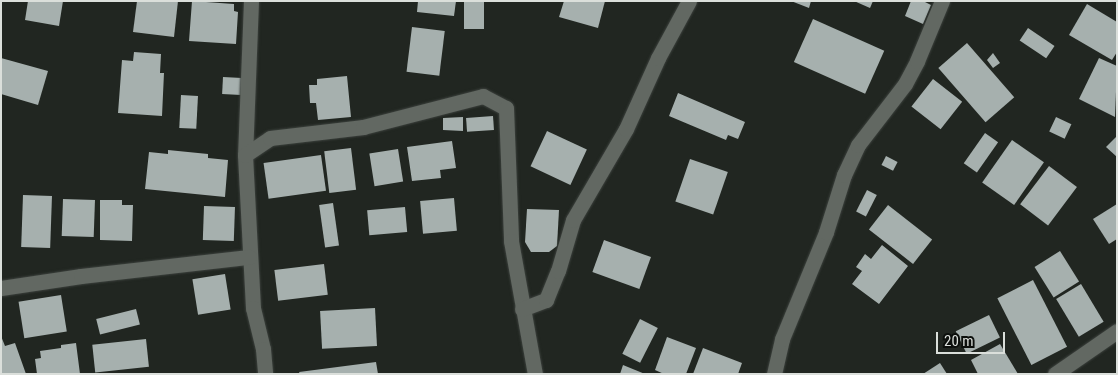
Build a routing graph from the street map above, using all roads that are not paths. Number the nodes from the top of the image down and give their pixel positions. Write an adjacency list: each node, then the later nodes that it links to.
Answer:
1 (251, 1): 4 (street)
2 (689, 1): 7 (street)
3 (942, 1): 11 (street)
4 (245, 155): 5 (street); 7 (street)
5 (249, 257): 6 (street); 9 (street)
6 (1, 288)
7 (522, 308): 10 (street)
8 (1117, 331): 12 (street)
9 (265, 374)
10 (535, 374)
11 (774, 374)
12 (1055, 374)

